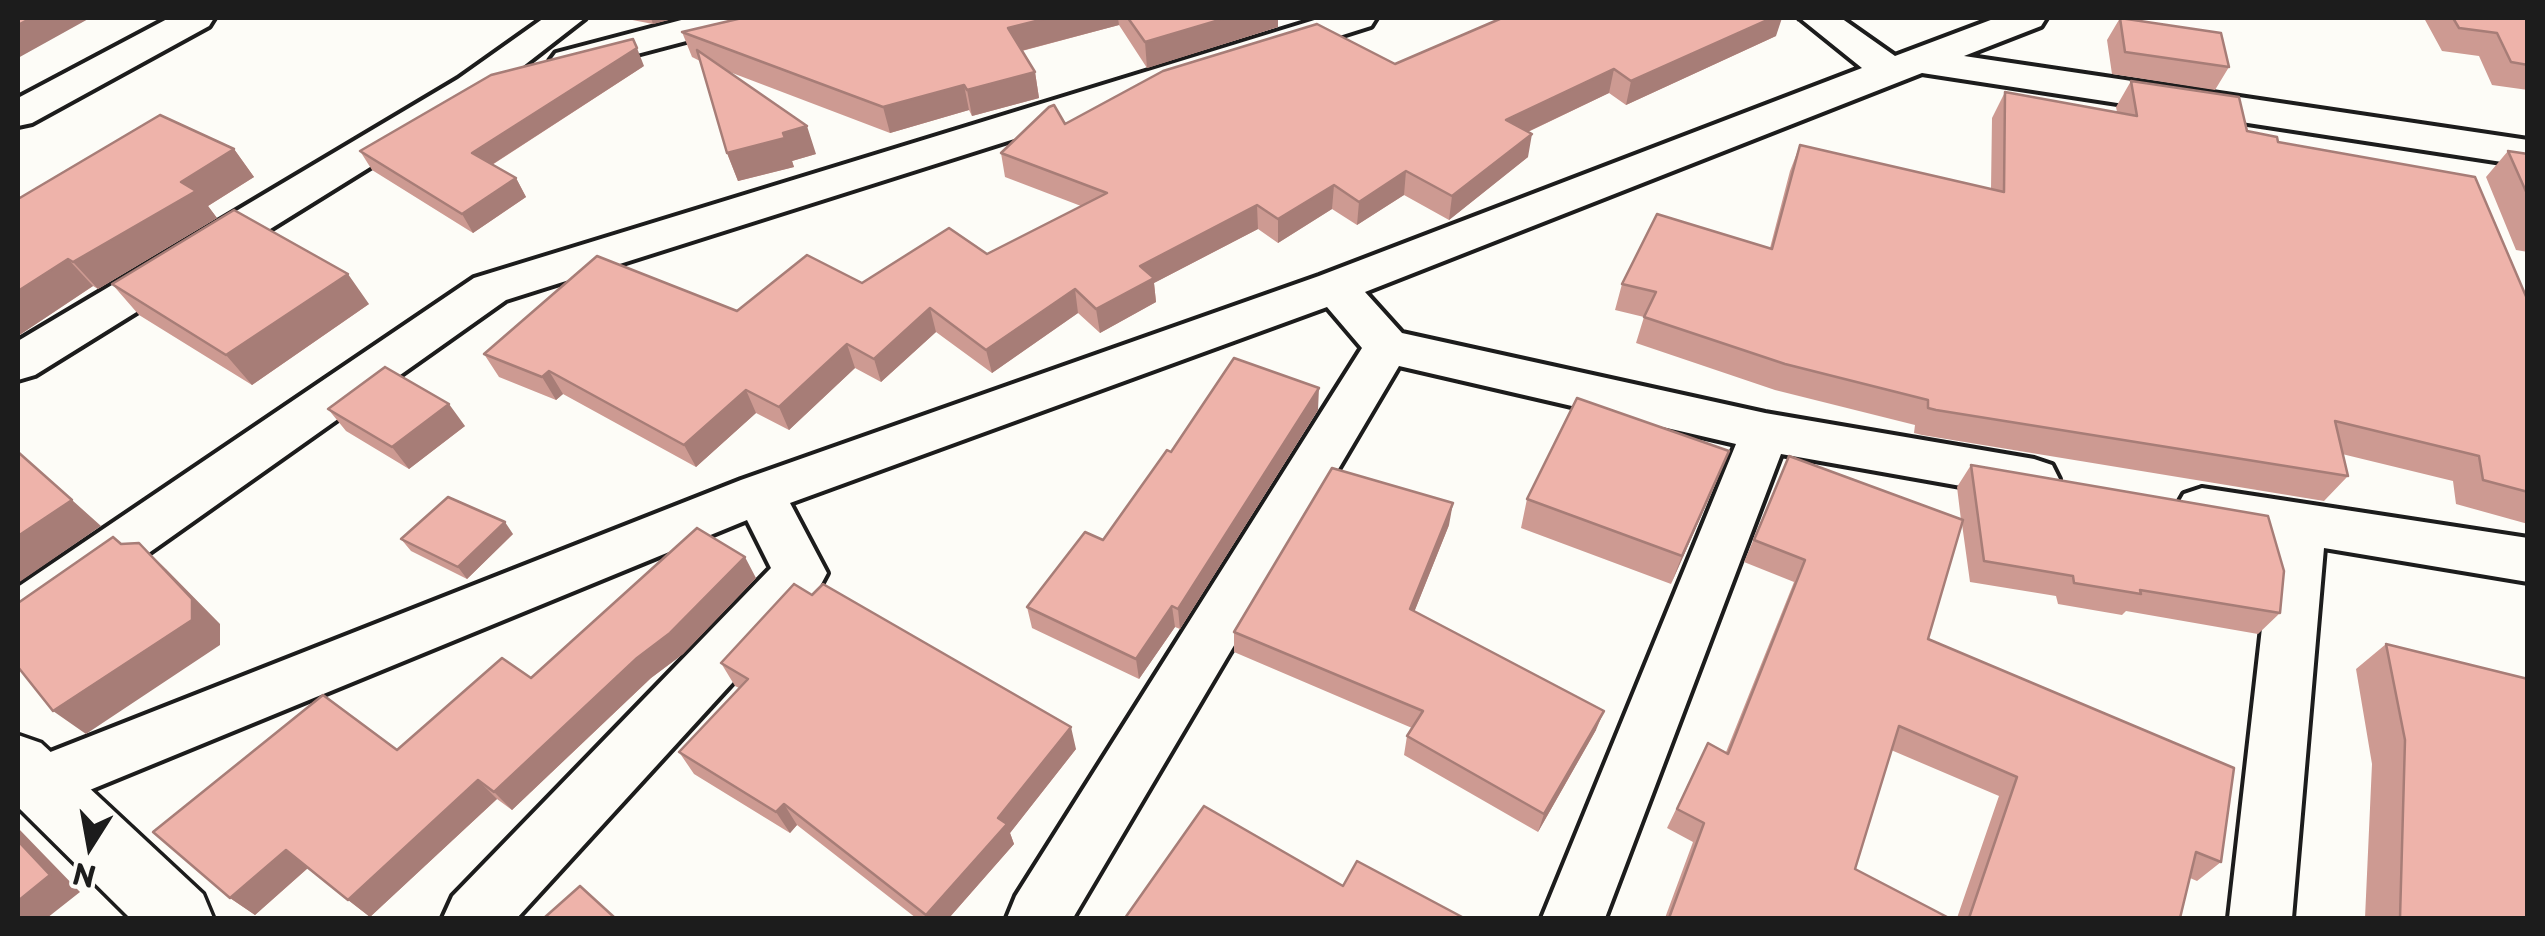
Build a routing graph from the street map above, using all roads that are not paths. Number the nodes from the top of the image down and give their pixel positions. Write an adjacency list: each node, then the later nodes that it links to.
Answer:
1 (196, 18): 10 (street)
2 (504, 18): 7 (street)
3 (730, 18): 9 (street)
4 (1358, 18): 21 (street)
5 (1818, 18): 8 (street)
6 (2028, 18): 8 (street)
7 (558, 25): 9 (street)
8 (1903, 66): 11 (street); 12 (street)
9 (472, 87): 14 (street)
10 (18, 114)
11 (2528, 153)
12 (1335, 287): 13 (street); 17 (street)
13 (1387, 346): 15 (street); 25 (street)
14 (18, 363)
15 (1765, 432): 16 (street); 26 (street)
16 (2071, 485)
17 (759, 494): 22 (street); 24 (street)
18 (2166, 502): 19 (street)
19 (2300, 524): 20 (street); 27 (street)
20 (2528, 560)
21 (18, 616)
22 (29, 774): 23 (street)
23 (178, 918)
24 (475, 918)
25 (1038, 918)
26 (1574, 918)
27 (2261, 918)

